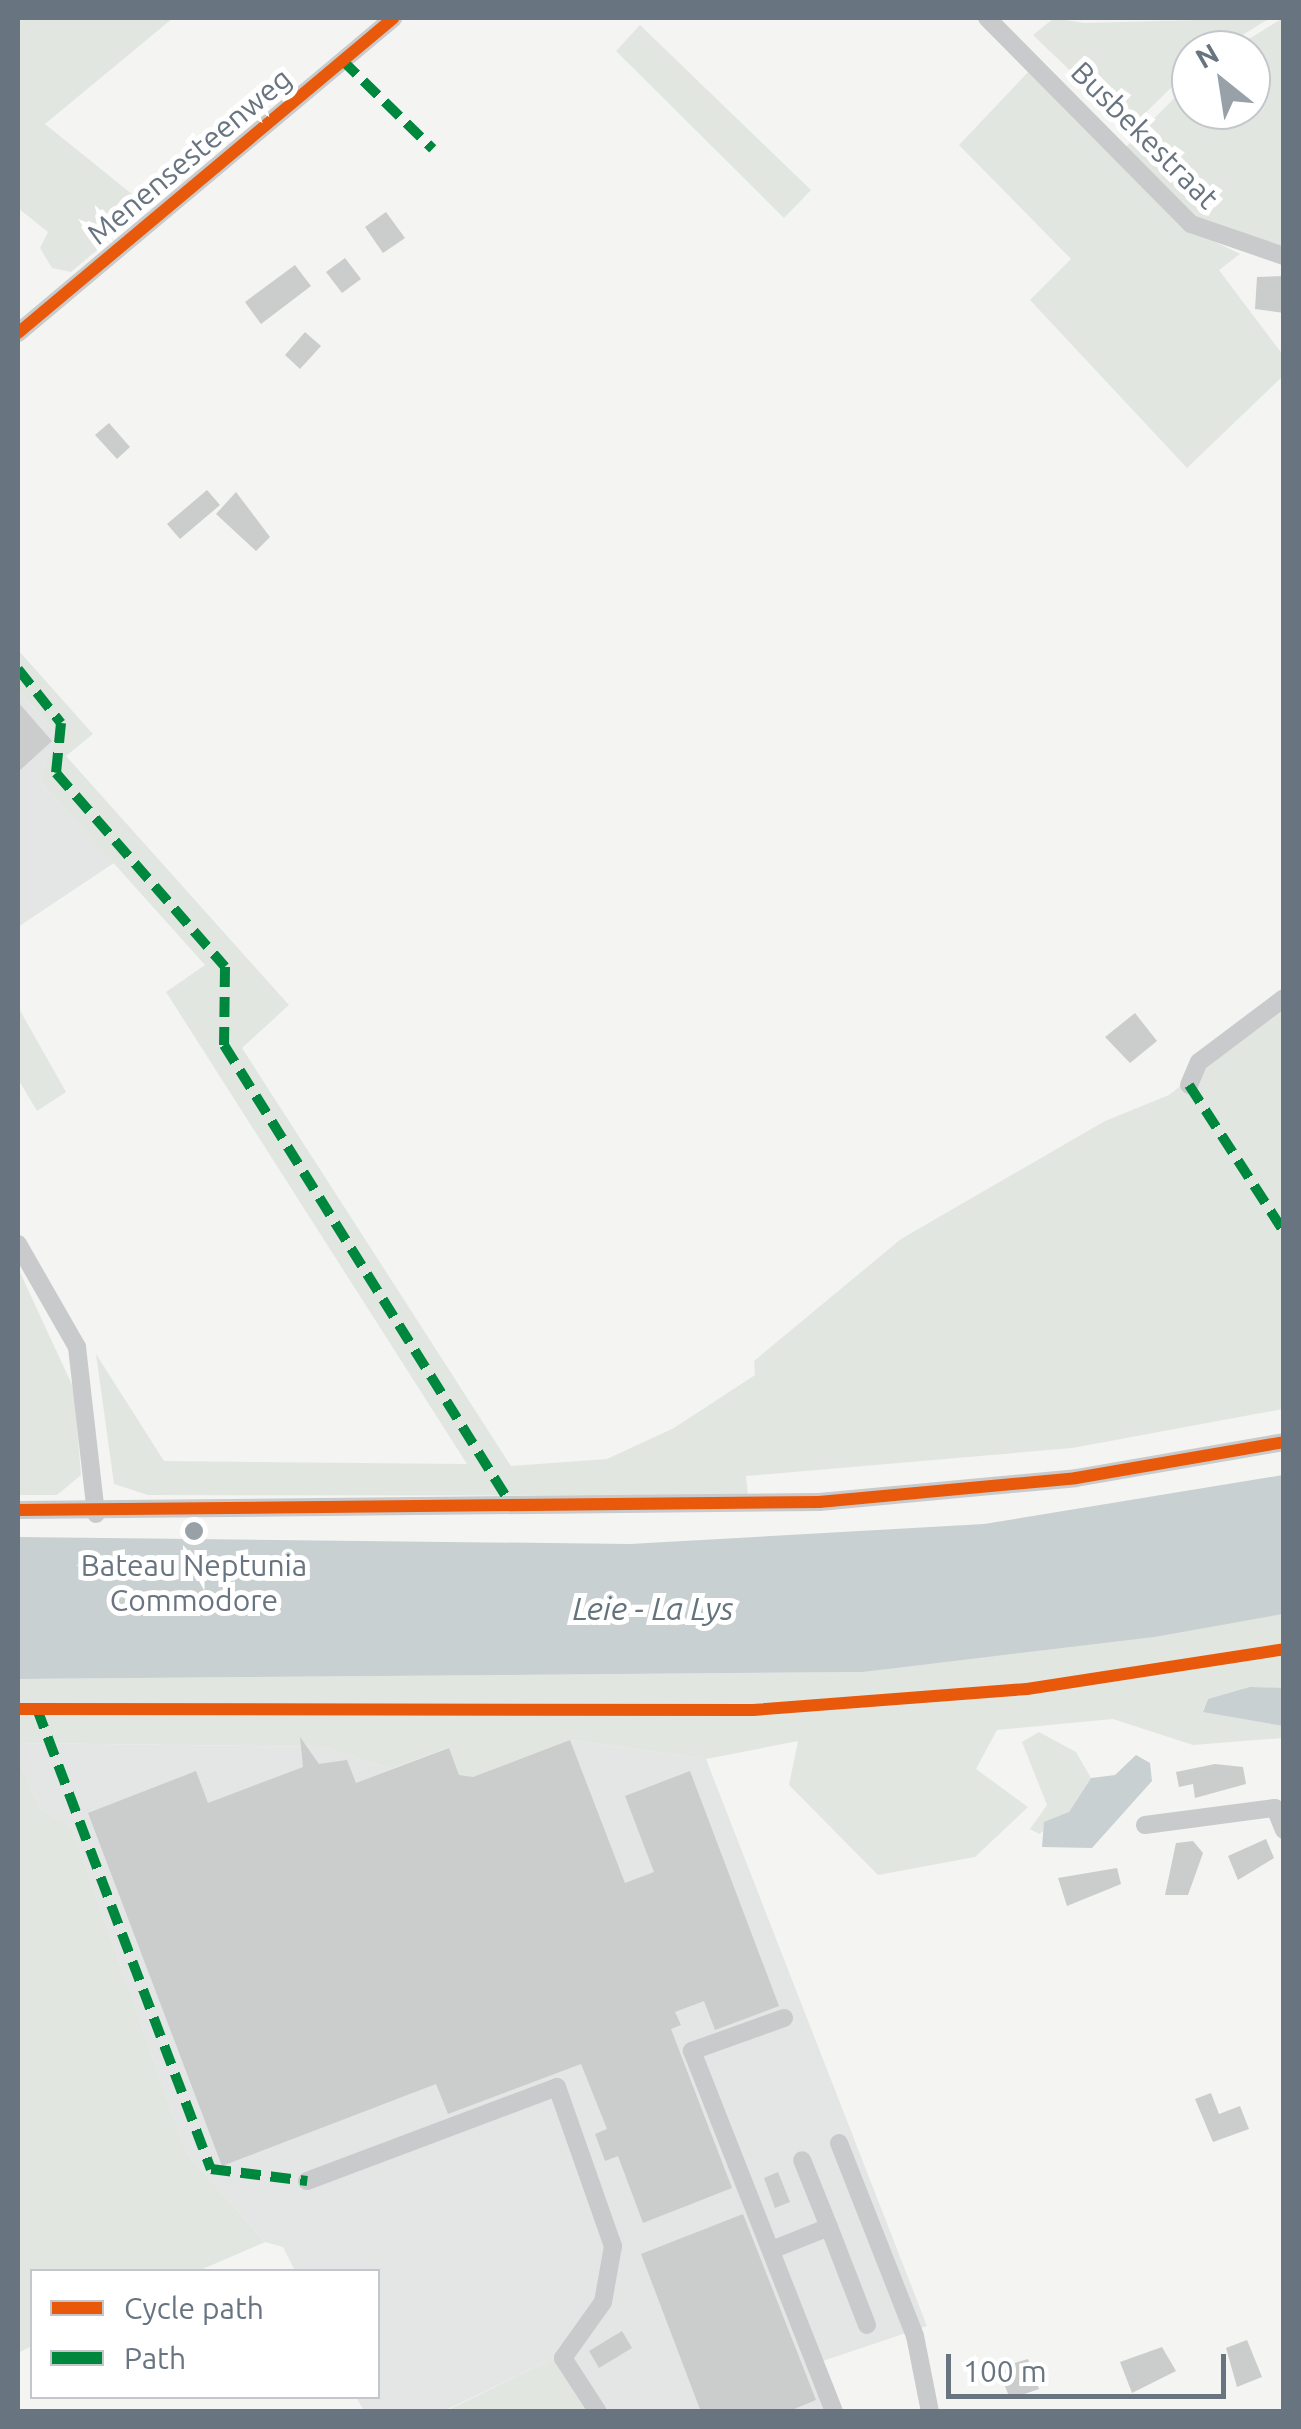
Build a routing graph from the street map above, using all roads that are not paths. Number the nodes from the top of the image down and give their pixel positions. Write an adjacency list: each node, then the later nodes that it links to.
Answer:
1 (393, 18): 4 (street, Menensesteenweg)
2 (988, 18): 3 (street, Busbekestraat)
3 (1284, 256)
4 (18, 333)
5 (1284, 998): 6 (street)
6 (1189, 1085)
7 (18, 1244): 10 (street)
8 (1284, 1442): 10 (street)
9 (18, 1510): 10 (street)
10 (96, 1514)
11 (1145, 1825): 12 (street)
12 (1284, 1830)
13 (784, 2018): 18 (street)
14 (838, 2142): 22 (street)
15 (802, 2160): 17 (street)
16 (306, 2181): 20 (street)
17 (828, 2228): 18 (street); 19 (street)
18 (774, 2249): 21 (street)
19 (866, 2326)
20 (598, 2412)
21 (834, 2412)
22 (930, 2412)

